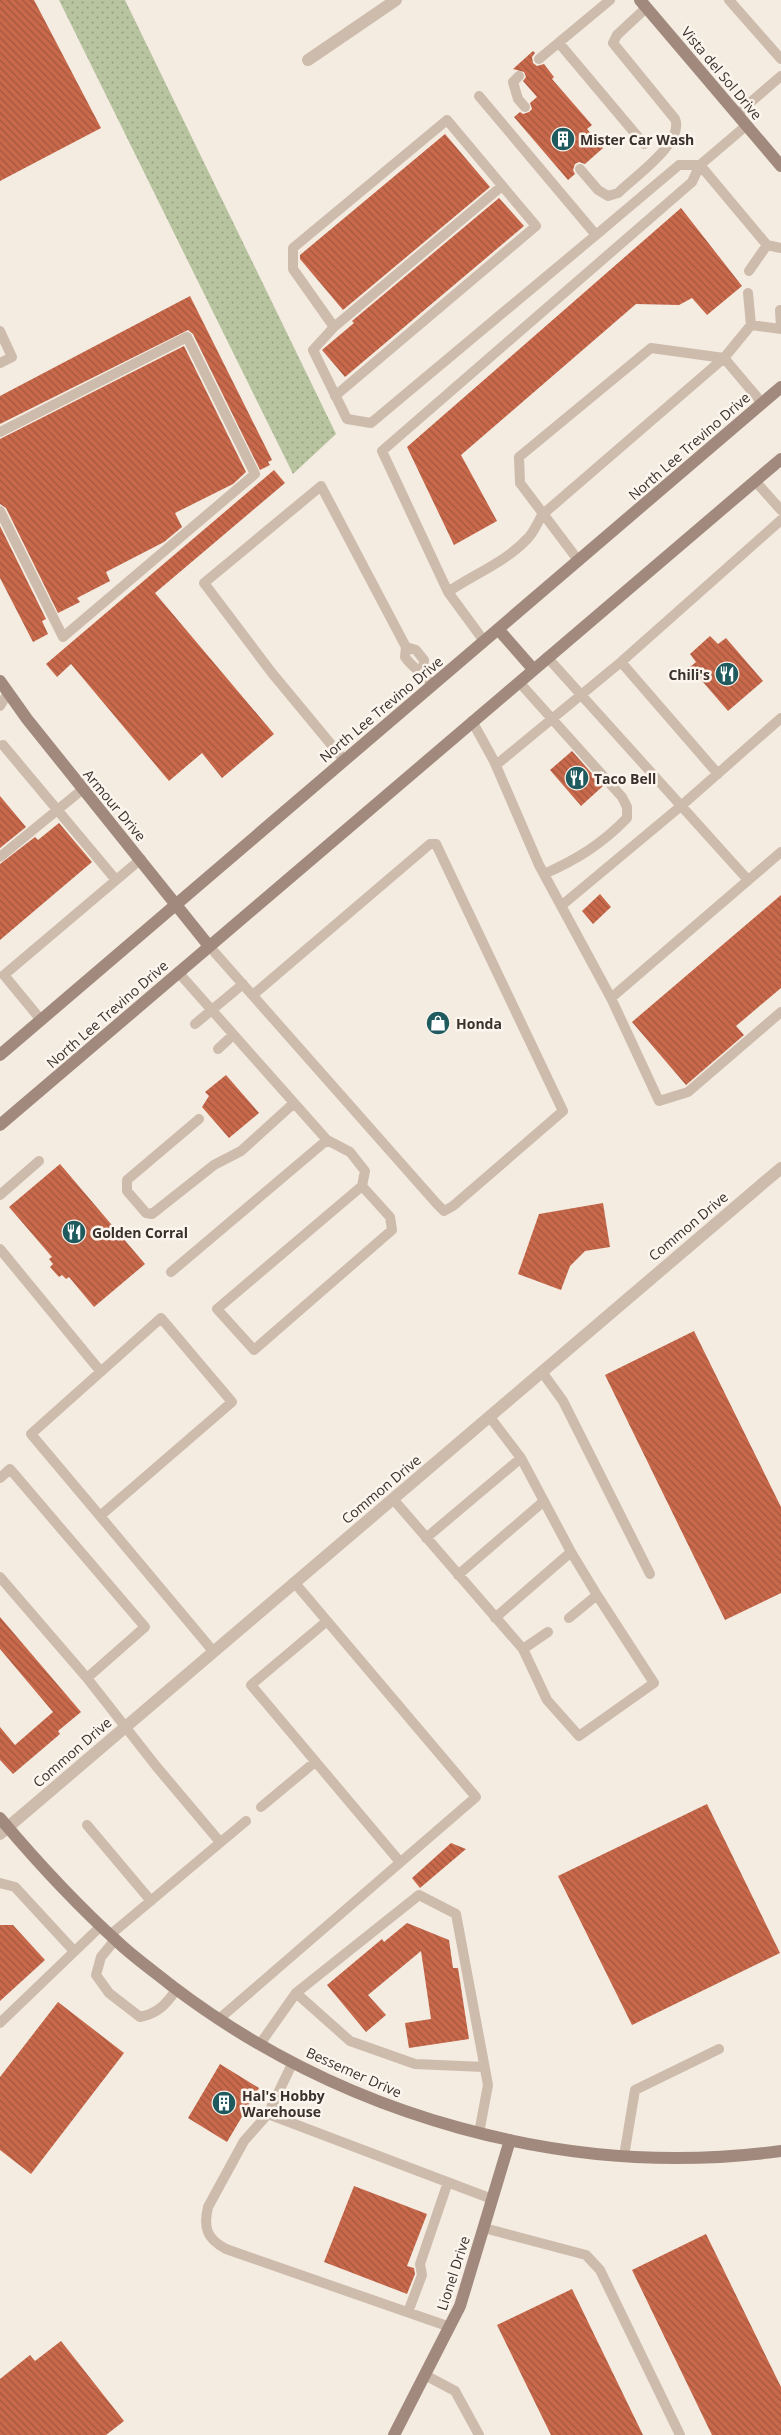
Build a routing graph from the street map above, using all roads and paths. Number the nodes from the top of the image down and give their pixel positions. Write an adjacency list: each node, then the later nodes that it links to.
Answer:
1 (396, 0): 8 (street)
2 (610, 0): 5 (lane)
3 (729, 0): 7 (lane)
4 (643, 4): 13 (main road, Vista del Sol Drive); 18 (lane)
5 (559, 42): 6 (lane); 15 (lane)
6 (539, 59)
7 (781, 59)
8 (308, 60)
9 (519, 76): 12 (lane)
10 (781, 76): 13 (lane)
11 (479, 96): 20 (lane)
12 (525, 107)
13 (737, 114): 14 (main road, Vista del Sol Drive)
14 (747, 125): 16 (lane); 17 (main road, Vista del Sol Drive)
15 (644, 144)
16 (700, 165): 20 (lane); 21 (lane); 43 (lane)
17 (781, 166)
18 (580, 169)
19 (502, 186): 27 (lane); 27 (lane); 33 (lane)
20 (596, 236): 33 (lane)
21 (767, 246): 22 (lane); 23 (lane)
22 (781, 248)
23 (749, 271)
24 (748, 293): 26 (lane)
25 (780, 310): 28 (lane)
26 (751, 324): 28 (lane); 30 (lane)
27 (334, 327): 33 (lane)
28 (781, 328)
29 (0, 331): 31 (lane)
30 (724, 358): 34 (lane); 40 (lane); 40 (lane)
31 (0, 363)
32 (781, 387): 34 (main road, North Lee Trevino Drive)
33 (335, 396)
34 (762, 404): 42 (main road, North Lee Trevino Drive)
35 (0, 432): 39 (lane)
36 (781, 459): 37 (main road, North Lee Trevino Drive)
37 (755, 481): 38 (lane); 46 (main road, North Lee Trevino Drive)
38 (781, 510)
39 (0, 511)
40 (542, 515): 42 (lane); 43 (lane)
41 (781, 520): 47 (lane)
42 (578, 560): 44 (main road, North Lee Trevino Drive)
43 (448, 592): 45 (lane)
44 (498, 629): 45 (main road, North Lee Trevino Drive); 48 (main road)
45 (484, 641): 51 (main road, North Lee Trevino Drive)
46 (548, 657): 48 (main road, North Lee Trevino Drive); 53 (lane)
47 (621, 662): 53 (lane); 61 (lane)
48 (533, 669): 50 (main road, North Lee Trevino Drive)
49 (0, 681): 52 (main road, Armour Drive)
50 (519, 682): 56 (lane); 57 (main road, North Lee Trevino Drive)
51 (433, 685): 59 (main road, North Lee Trevino Drive); 59 (lane)
52 (8, 692): 54 (lane); 62 (main road, Armour Drive)
53 (581, 694): 56 (lane); 63 (lane)
54 (0, 706)
55 (781, 718): 61 (lane)
56 (552, 719): 60 (lane); 68 (lane)
57 (472, 722): 60 (lane); 73 (main road, North Lee Trevino Drive)
58 (3, 745): 64 (lane)
59 (344, 760): 71 (main road, North Lee Trevino Drive)
60 (496, 765): 68 (lane)
61 (718, 774): 63 (lane)
62 (83, 789): 64 (lane); 67 (main road, Armour Drive)
63 (681, 806): 70 (lane); 72 (lane)
64 (57, 810): 66 (lane); 69 (lane)
65 (781, 852): 70 (lane)
66 (0, 857)
67 (141, 859): 69 (lane); 71 (main road, Armour Drive)
68 (544, 874): 72 (lane)
69 (116, 880): 80 (lane)
70 (748, 880): 77 (lane)
71 (176, 904): 73 (main road, Armour Drive); 80 (main road, North Lee Trevino Drive)
72 (561, 906): 77 (lane)
73 (209, 946): 74 (main road, North Lee Trevino Drive); 75 (lane)
74 (178, 972): 78 (lane); 87 (main road, North Lee Trevino Drive)
75 (243, 984): 76 (lane); 78 (lane)
76 (253, 995): 76 (lane)
77 (611, 998): 79 (lane)
78 (212, 1010): 81 (lane); 82 (lane)
79 (781, 1012)
80 (41, 1020): 84 (main road, North Lee Trevino Drive)
81 (195, 1024)
82 (233, 1035): 83 (lane); 85 (lane)
83 (218, 1049)
84 (0, 1055)
85 (294, 1103): 86 (lane); 88 (lane)
86 (199, 1119)
87 (0, 1125)
88 (327, 1140): 91 (lane); 94 (lane)
89 (39, 1161): 92 (lane)
90 (781, 1168): 96 (street, Common Drive)
91 (362, 1186): 91 (lane)
92 (0, 1195)
93 (0, 1249): 95 (lane)
94 (171, 1272)
95 (101, 1372): 102 (lane); 102 (lane)
96 (542, 1372): 97 (street, Common Drive); 105 (lane)
97 (489, 1416): 98 (lane); 100 (street, Common Drive)
98 (521, 1458): 101 (lane); 103 (lane)
99 (0, 1478): 116 (lane)
100 (393, 1499): 103 (lane); 108 (street, Common Drive)
101 (544, 1501): 104 (lane); 106 (lane)
102 (100, 1516): 115 (lane)
103 (426, 1538): 106 (lane)
104 (571, 1552): 109 (lane); 110 (lane)
105 (650, 1574)
106 (458, 1575): 110 (lane)
107 (0, 1577): 116 (lane)
108 (294, 1582): 112 (lane); 115 (street, Common Drive)
109 (597, 1595): 111 (lane); 114 (lane)
110 (496, 1618): 114 (lane)
111 (569, 1618)
112 (327, 1621): 118 (lane); 124 (lane)
113 (548, 1632): 114 (lane)
114 (523, 1648)
115 (213, 1652): 117 (street, Common Drive)
116 (87, 1678): 117 (lane)
117 (126, 1726): 122 (street, Common Drive); 123 (lane)
118 (315, 1762): 119 (lane); 124 (lane)
119 (261, 1807)
120 (246, 1821): 123 (lane)
121 (87, 1825): 126 (lane)
122 (3, 1826): 127 (main road, Bessemer Drive)
123 (220, 1842): 126 (lane)
124 (400, 1862): 131 (lane)
125 (0, 1883): 128 (lane)
126 (151, 1900): 127 (lane)
127 (109, 1934): 128 (lane); 129 (main road, Bessemer Drive); 129 (lane)
128 (74, 1951): 132 (lane)
129 (177, 1989): 131 (main road, Bessemer Drive)
130 (296, 1993): 133 (lane); 136 (lane); 136 (lane)
131 (219, 2019): 133 (main road, Bessemer Drive)
132 (0, 2023)
133 (260, 2044): 135 (main road, Bessemer Drive)
134 (719, 2049): 141 (lane)
135 (293, 2062): 137 (lane); 138 (main road, Bessemer Drive)
136 (484, 2067): 138 (lane)
137 (268, 2114): 142 (lane); 145 (lane)
138 (479, 2133): 139 (main road, Bessemer Drive)
139 (510, 2140): 141 (main road, Bessemer Drive); 143 (main road, Lionel Drive)
140 (781, 2151): 141 (main road, Bessemer Drive)
141 (624, 2156)
142 (448, 2182): 143 (lane); 145 (lane)
143 (492, 2199): 144 (main road, Lionel Drive)
144 (484, 2228): 146 (main road, Lionel Drive); 150 (lane)
145 (408, 2312): 146 (lane)
146 (450, 2327): 147 (main road, Lionel Drive)
147 (425, 2375): 148 (main road, Lionel Drive); 149 (lane)
148 (394, 2435)
149 (478, 2435)
150 (680, 2435)

